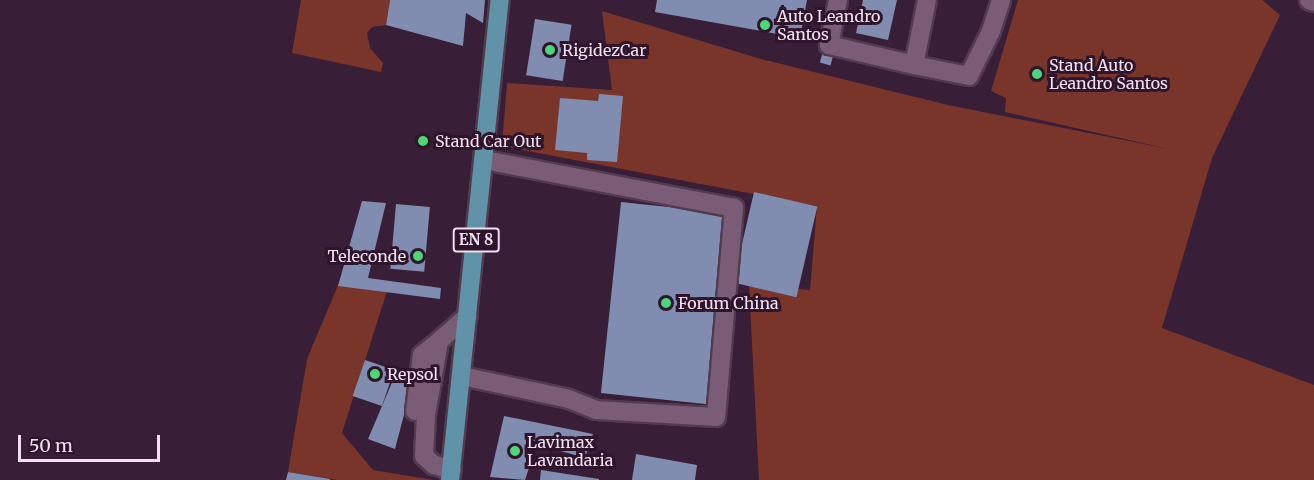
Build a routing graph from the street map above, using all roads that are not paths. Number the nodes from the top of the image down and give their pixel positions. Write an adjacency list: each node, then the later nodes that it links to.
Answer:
1 (500, 0): 8 (main road, EN 8)
2 (838, 0): 7 (street)
3 (927, 0): 7 (street)
4 (1001, 0): 7 (street)
5 (1309, 0): 6 (street)
6 (1314, 3)
7 (914, 65)
8 (484, 160): 9 (main road, EN 8); 10 (street)
9 (468, 316): 10 (main road, EN 8); 11 (street)
10 (462, 376): 11 (main road, EN 8)
11 (451, 475)

